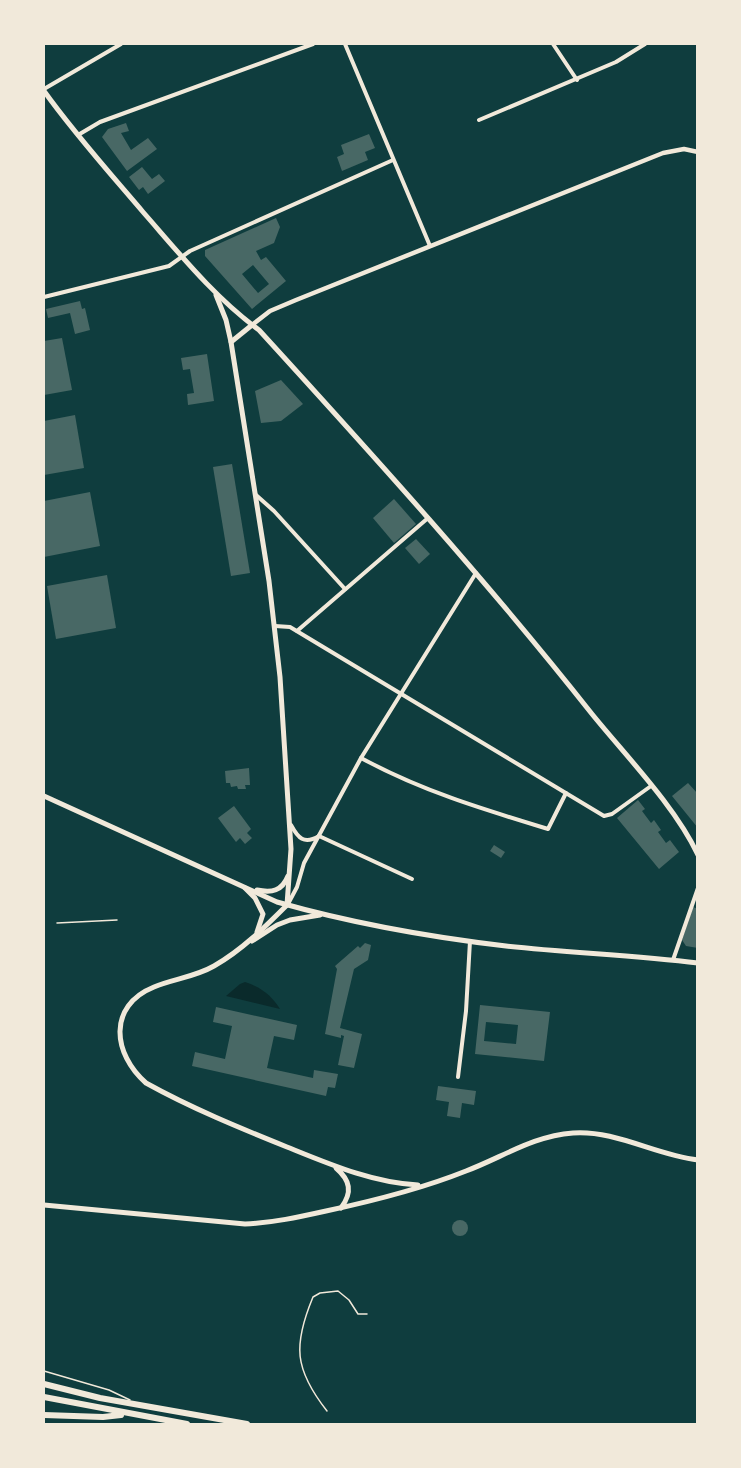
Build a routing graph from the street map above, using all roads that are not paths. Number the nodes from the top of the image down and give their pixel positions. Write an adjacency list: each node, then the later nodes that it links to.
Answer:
1 (121, 44): 7 (street)
2 (314, 44): 9 (street)
3 (345, 44): 11 (street)
4 (553, 44): 6 (street)
5 (645, 44): 6 (street)
6 (577, 80): 8 (street)
7 (44, 90): 9 (main road)
8 (479, 120)
9 (78, 135): 13 (main road)
10 (698, 152): 12 (street)
11 (393, 160): 12 (street); 13 (street)
12 (430, 246): 16 (street)
13 (182, 256): 14 (main road); 15 (street)
14 (216, 293): 16 (main road); 17 (main road)
15 (44, 297)
16 (252, 325): 17 (main road); 19 (main road)
17 (231, 342): 18 (main road)
18 (255, 494): 21 (street); 22 (main road)
19 (428, 519): 20 (main road); 21 (street)
20 (476, 573): 24 (street); 26 (main road)
21 (345, 590): 23 (street)
22 (274, 626): 23 (street); 29 (main road)
23 (297, 631): 24 (street)
24 (400, 692): 25 (street); 27 (street)
25 (361, 758): 27 (street); 30 (street)
26 (651, 786): 27 (street); 31 (main road)
27 (566, 793)
28 (44, 796): 34 (main road)
29 (290, 822): 30 (street); 32 (main road)
30 (319, 836): 33 (street); 36 (street)
31 (698, 855)
32 (291, 869): 34 (main road); 36 (main road)
33 (412, 879)
34 (244, 886): 36 (main road); 38 (main road)
35 (698, 888): 41 (street)
36 (288, 905): 37 (main road); 38 (main road)
37 (328, 915): 39 (main road); 40 (main road)
38 (255, 936): 40 (main road)
39 (470, 941): 41 (main road); 43 (street)
40 (242, 946): 45 (main road)
41 (674, 960): 42 (main road)
42 (698, 963)
43 (458, 1077)
44 (698, 1160): 46 (main road)
45 (330, 1164): 46 (main road); 48 (main road)
46 (423, 1186): 48 (main road)
47 (44, 1205): 48 (main road)
48 (341, 1208)
49 (44, 1371): 52 (lane)
50 (44, 1384): 52 (main road)
51 (44, 1397): 53 (main road)
52 (141, 1406): 56 (main road)
53 (129, 1414): 54 (main road); 55 (main road)
54 (44, 1415)
55 (187, 1425)
56 (247, 1425)

